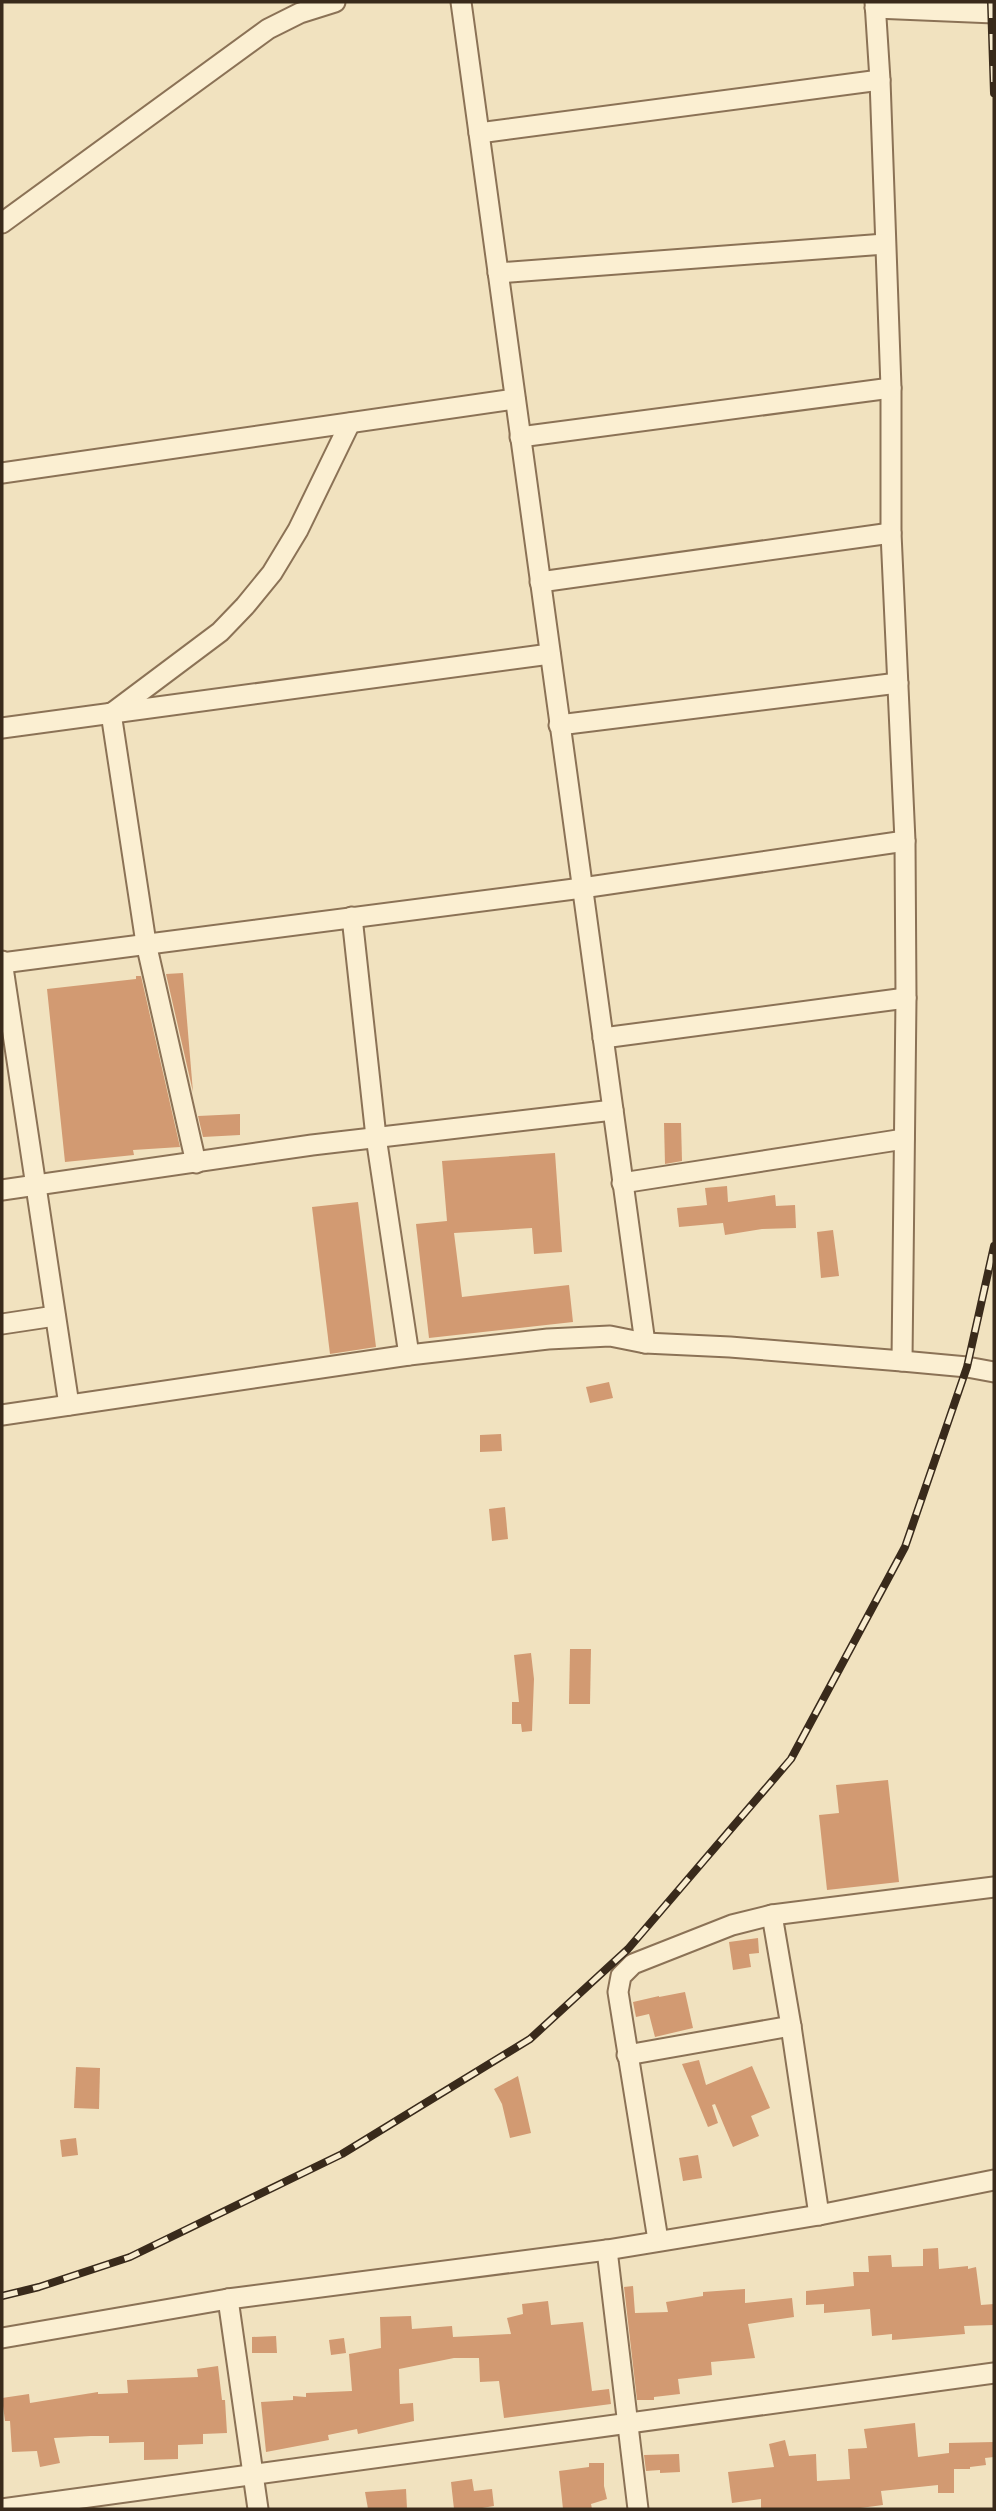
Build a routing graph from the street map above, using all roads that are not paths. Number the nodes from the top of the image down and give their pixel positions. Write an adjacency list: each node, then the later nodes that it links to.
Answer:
1 (335, 2): 7 (street)
2 (461, 2): 6 (street)
3 (875, 5): 4 (street); 5 (street)
4 (994, 13)
5 (880, 80): 6 (street); 8 (street)
6 (479, 133): 9 (street)
7 (2, 223)
8 (885, 244): 9 (street); 10 (street)
9 (498, 273): 11 (street)
10 (891, 388): 13 (street); 15 (street)
11 (515, 399): 12 (street); 13 (street)
12 (350, 423): 14 (street); 19 (street)
13 (520, 437): 16 (street)
14 (2, 473)
15 (891, 533): 16 (street); 18 (street)
16 (540, 582): 17 (street)
17 (550, 654): 19 (street); 20 (street)
18 (898, 683): 20 (street); 22 (street)
19 (111, 713): 21 (street); 25 (street)
20 (559, 725): 23 (street)
21 (2, 728)
22 (905, 841): 23 (street); 27 (street)
23 (582, 888): 24 (street); 28 (street)
24 (352, 917): 25 (street); 30 (street)
25 (146, 943): 26 (street); 32 (street)
26 (2, 963): 34 (street)
27 (906, 998): 28 (street); 31 (street)
28 (603, 1038): 29 (street)
29 (613, 1110): 30 (street); 33 (street)
30 (376, 1137): 32 (street); 39 (street)
31 (904, 1139): 33 (street); 40 (street)
32 (196, 1163): 34 (street)
33 (622, 1183): 38 (street)
34 (36, 1186): 35 (street); 36 (street)
35 (2, 1190)
36 (55, 1316): 37 (street); 42 (street)
37 (2, 1324)
38 (645, 1343): 39 (street); 40 (street)
39 (409, 1355): 42 (street)
40 (902, 1361): 41 (street)
41 (994, 1372)
42 (69, 1405): 43 (street)
43 (2, 1415)
44 (994, 1887): 45 (street)
45 (772, 1915): 46 (street); 47 (street)
46 (791, 2026): 47 (street); 49 (street)
47 (627, 2055): 50 (street)
48 (994, 2180): 49 (street)
49 (819, 2215): 50 (street)
50 (658, 2240): 51 (street)
51 (607, 2250): 52 (street); 55 (street)
52 (228, 2298): 53 (street); 56 (street)
53 (2, 2338)
54 (994, 2373): 55 (street)
55 (627, 2423): 56 (street); 59 (street)
56 (252, 2477): 57 (street); 58 (street)
57 (2, 2509)
58 (258, 2509)
59 (638, 2509)

